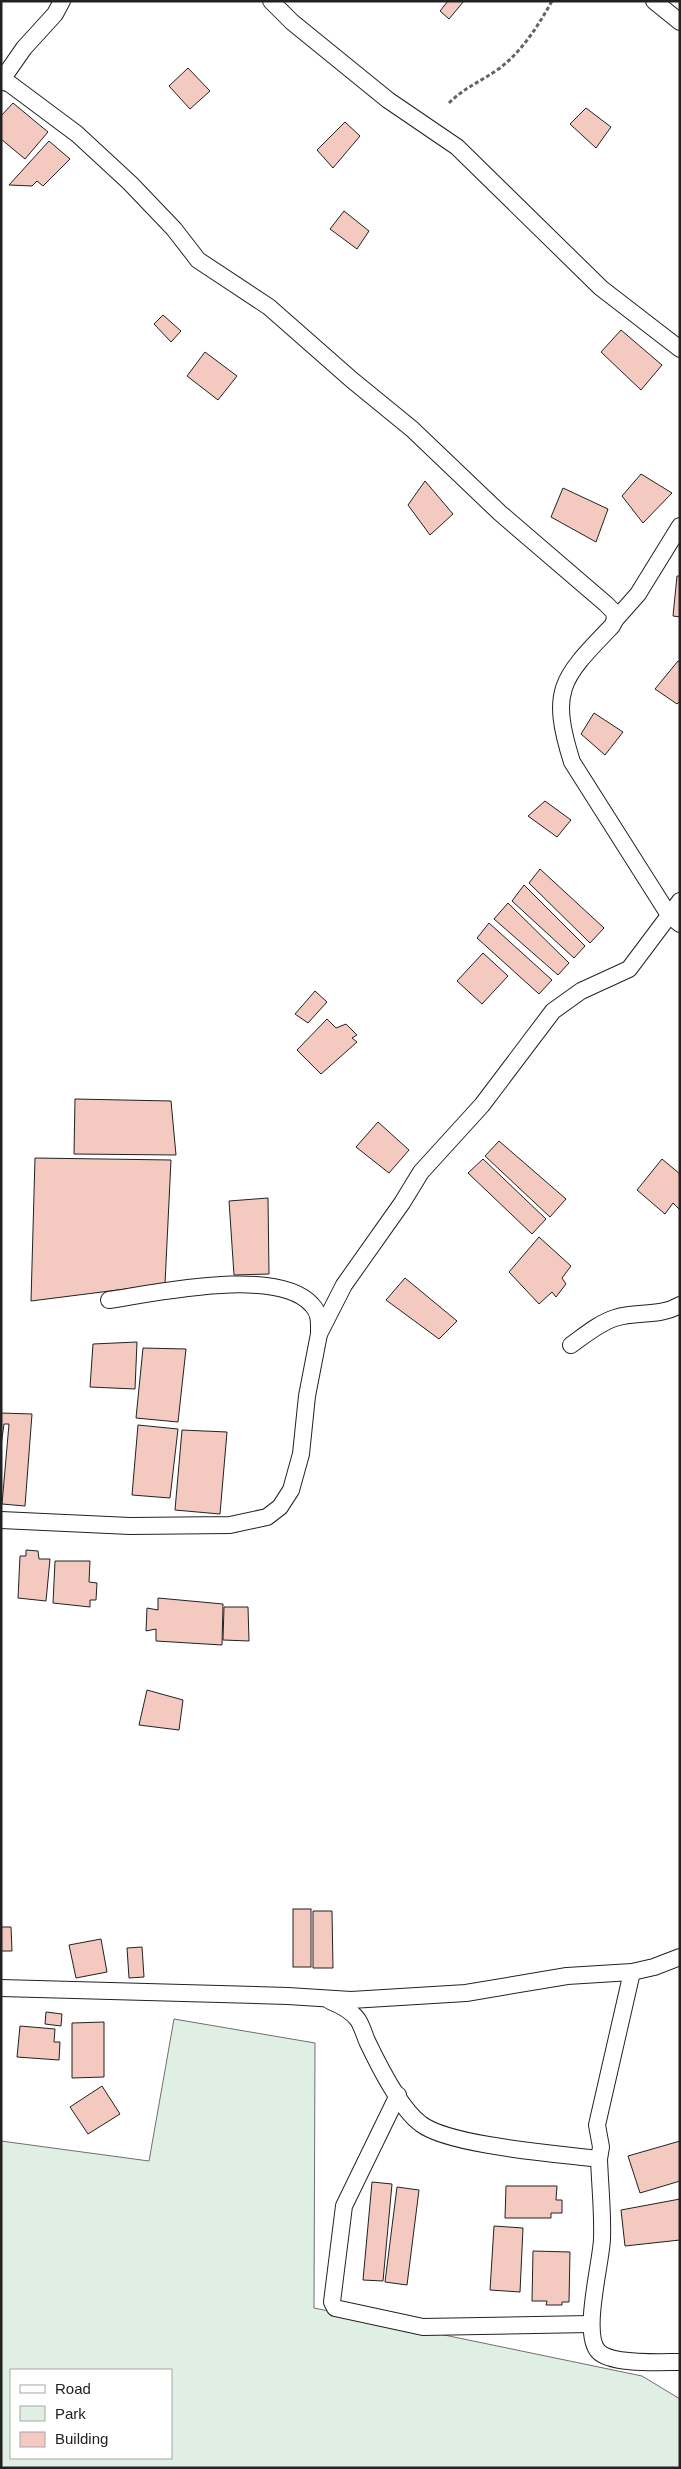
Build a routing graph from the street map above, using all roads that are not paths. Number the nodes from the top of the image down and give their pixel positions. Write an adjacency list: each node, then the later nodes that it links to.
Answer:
1 (62, 1): 5 (street)
2 (271, 1): 6 (street)
3 (654, 1): 4 (street)
4 (680, 22)
5 (1, 81): 8 (street)
6 (680, 349)
7 (680, 526): 8 (street)
8 (615, 620): 10 (street)
9 (680, 901): 10 (street)
10 (674, 919): 13 (street)
11 (109, 1300): 13 (street)
12 (680, 1305): 14 (street)
13 (319, 1334): 15 (street)
14 (571, 1345)
15 (1, 1520)
16 (680, 1957): 17 (street)
17 (632, 1972): 19 (street); 21 (street)
18 (1, 1988): 19 (street)
19 (326, 1999): 20 (street)
20 (398, 2094): 21 (street); 22 (street)
21 (600, 2159): 22 (street)
22 (590, 2324): 23 (street)
23 (680, 2362)

